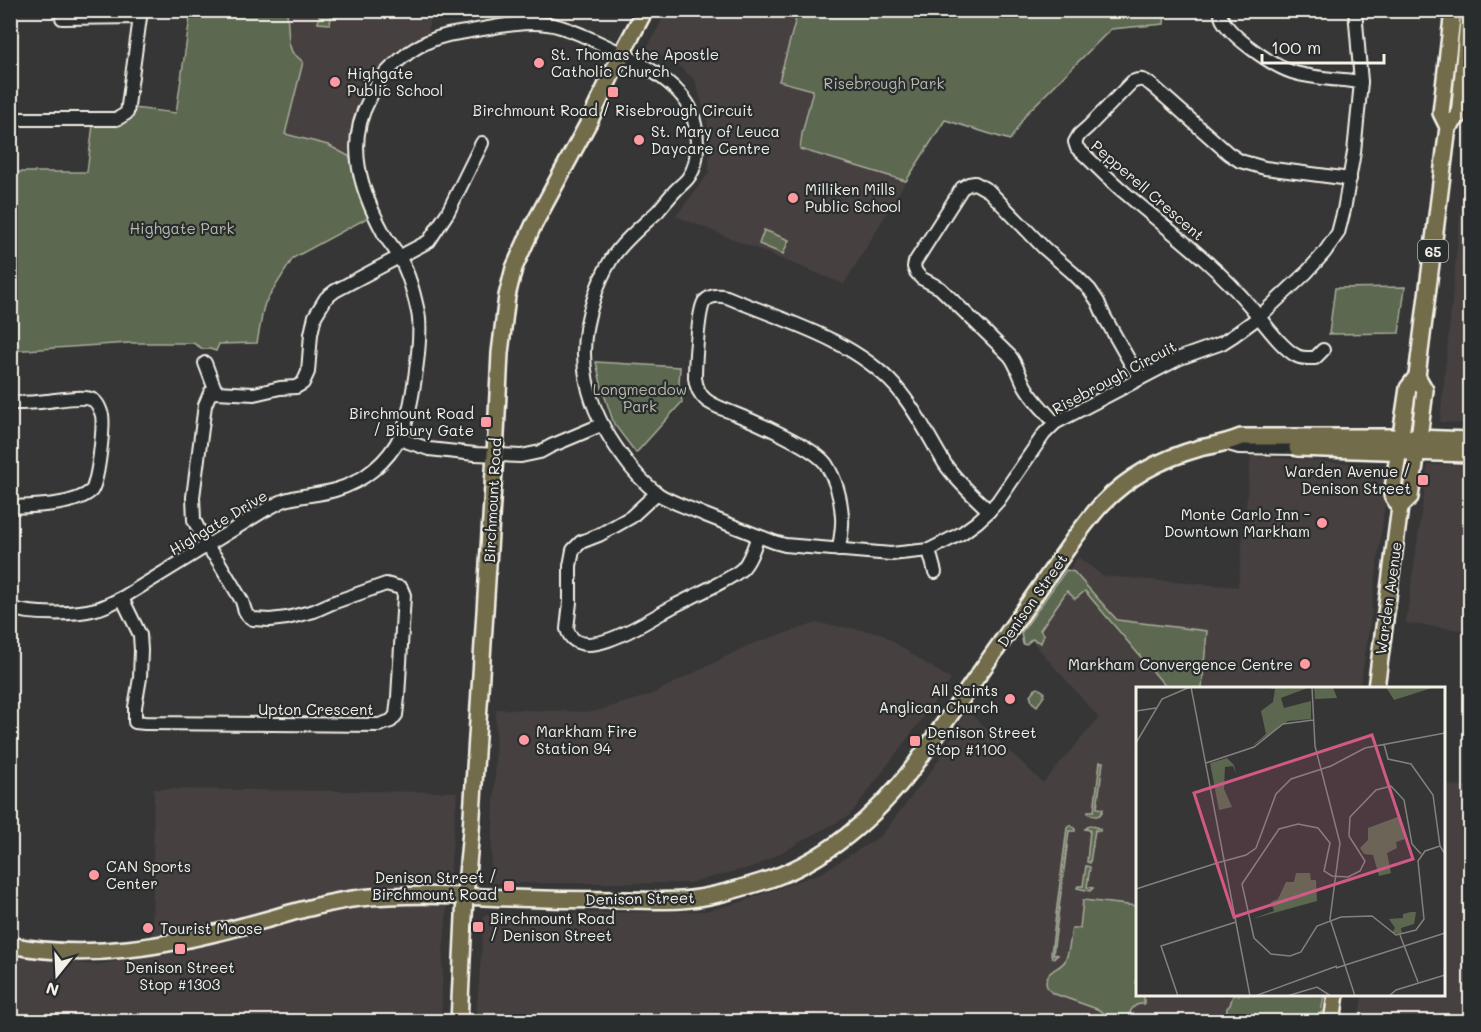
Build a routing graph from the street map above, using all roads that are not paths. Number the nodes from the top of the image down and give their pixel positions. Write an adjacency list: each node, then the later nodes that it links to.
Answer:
1 (645, 10): 8 (main road, Birchmount Road)
2 (1220, 10): 9 (street)
3 (1355, 10): 9 (street, Risebrough Circuit)
4 (1453, 10): 11 (main road, Warden Avenue / 65)
5 (1469, 10): 11 (main road, Warden Avenue / 65)
6 (140, 14): 7 (street); 10 (street)
7 (62, 18)
8 (622, 54): 14 (street, Highgate Drive); 23 (street, Risebrough Circuit); 31 (main road, Birchmount Road)
9 (1361, 82): 13 (street, Risebrough Circuit)
10 (10, 118)
11 (1448, 127): 18 (main road, Warden Avenue / 65)
12 (482, 143): 14 (street)
13 (1350, 179): 15 (street, Risebrough Circuit); 15 (street, Pepperell Crescent)
14 (399, 257): 20 (street); 24 (street, Highgate Drive)
15 (1259, 317): 16 (street); 19 (street, Risebrough Circuit)
16 (1323, 350)
17 (205, 363): 20 (street)
18 (1417, 376): 27 (main road, Warden Avenue / 65); 28 (main road, Warden Avenue / 65)
19 (1141, 378): 22 (street, Risebrough Circuit); 22 (street)
20 (216, 392): 37 (street)
21 (10, 403): 33 (street)
22 (1055, 423): 35 (street, Risebrough Circuit)
23 (601, 424): 31 (street); 32 (street, Risebrough Circuit)
24 (399, 439): 31 (street); 37 (street, Highgate Drive)
25 (1470, 440): 28 (main road, Denison Street)
26 (1225, 443): 27 (main road, Denison Street); 29 (street, Denison Street); 44 (main road, Denison Street)
27 (1400, 444): 28 (main road, Denison Street); 29 (main road, Denison Street); 34 (main road, Warden Avenue / 65)
28 (1418, 445): 30 (main road, Denison Street); 34 (main road, Warden Avenue / 65)
29 (1297, 448)
30 (1470, 452)
31 (495, 455): 44 (main road, Birchmount Road)
32 (657, 493): 36 (street, Risebrough Circuit); 36 (street)
33 (10, 507)
34 (1400, 507): 43 (main road, Warden Avenue / 65)
35 (989, 511): 38 (street); 39 (street, Risebrough Circuit)
36 (758, 536): 38 (street, Risebrough Circuit)
37 (207, 547): 41 (street, Highgate Drive); 41 (street, Upton Crescent)
38 (838, 550): 39 (street, Risebrough Circuit)
39 (929, 550): 40 (street)
40 (935, 572)
41 (122, 598): 42 (street, Highgate Drive)
42 (10, 608)
43 (1376, 687)
44 (465, 896): 45 (main road, Denison Street); 47 (main road, Birchmount Road)
45 (10, 945)
46 (1336, 996): 48 (main road)
47 (459, 1022)
48 (1332, 1022)

